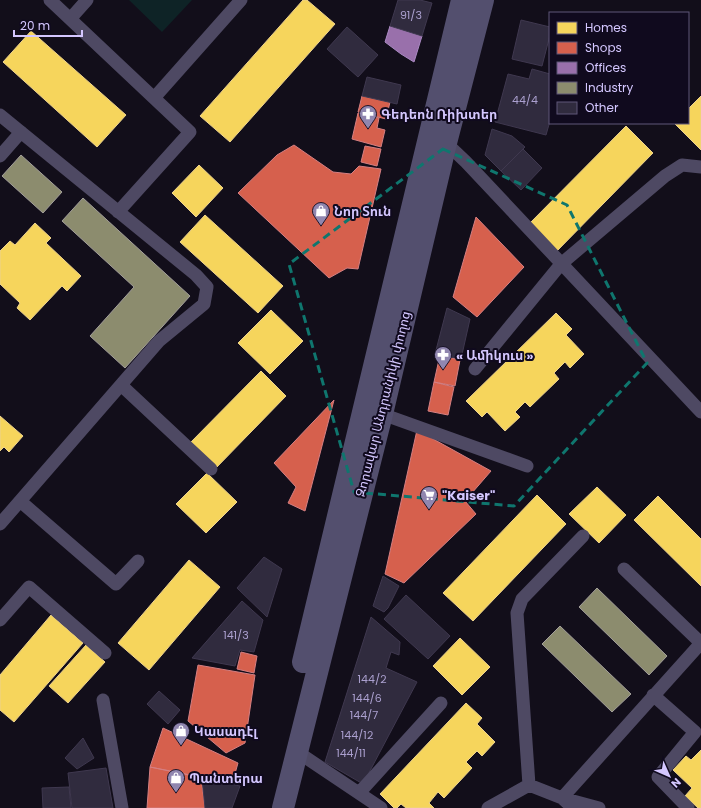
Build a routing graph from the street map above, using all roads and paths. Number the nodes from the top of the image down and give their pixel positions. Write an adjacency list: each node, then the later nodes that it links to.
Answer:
1 (50, 0): 6 (lane)
2 (87, 0): 6 (lane)
3 (241, 0): 7 (lane)
4 (462, 0): 10 (main road, Զորավար Անդրանիկի փողոց)
5 (483, 0): 10 (main road, Զորավար Անդրանիկի փողոց)
6 (70, 19): 7 (lane)
7 (154, 98): 13 (lane)
8 (0, 116): 9 (lane)
9 (21, 132): 11 (lane); 13 (lane)
10 (437, 141): 14 (lane); 18 (main road, Զորավար Անդրանիկի փողոց); 36 (main road, Զորավար Անդրանիկի փողոց)
11 (0, 156)
12 (701, 167): 14 (lane)
13 (118, 212): 16 (lane)
14 (561, 264): 15 (lane); 17 (lane)
15 (475, 369)
16 (121, 385): 20 (lane); 21 (lane)
17 (700, 409)
18 (382, 414): 19 (lane); 31 (main road, Զորավար Անդրանիկի փողոց)
19 (527, 466)
20 (211, 469)
21 (20, 501): 22 (lane); 24 (lane)
22 (0, 524)
23 (583, 536): 32 (lane)
24 (138, 561)
25 (624, 569): 28 (lane)
26 (0, 620): 27 (lane)
27 (105, 653)
28 (654, 695): 34 (lane); 42 (lane)
29 (103, 700): 35 (lane)
30 (441, 703): 33 (lane)
31 (296, 751): 33 (lane); 37 (main road, Զորավար Անդրանիկի փողոց)
32 (529, 785): 34 (lane); 39 (lane)
33 (359, 793): 38 (lane)
34 (562, 798): 40 (lane); 41 (lane)
35 (122, 808)
36 (268, 808)
37 (282, 808)
38 (381, 808)
39 (488, 808)
40 (573, 808)
41 (599, 808)
42 (688, 808)

